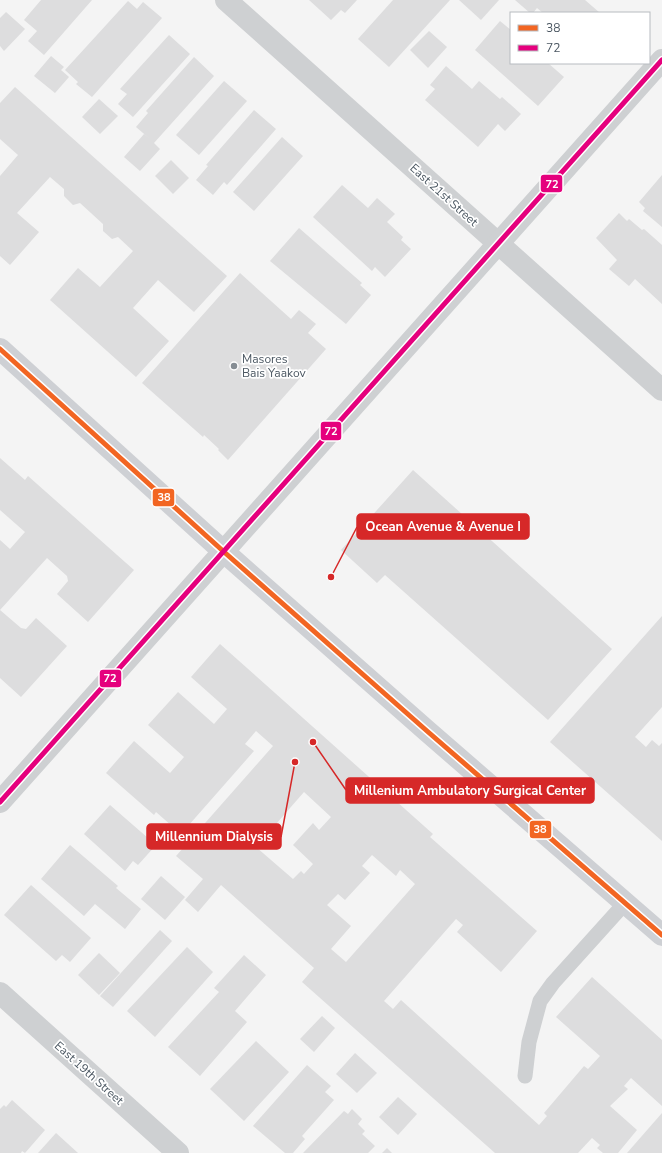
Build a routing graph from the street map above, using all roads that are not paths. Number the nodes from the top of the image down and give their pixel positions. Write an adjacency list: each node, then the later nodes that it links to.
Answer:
1 (226, 0): 3 (street, East 21st Street)
2 (662, 60): 3 (street)
3 (498, 243): 5 (street, East 21st Street); 6 (street)
4 (0, 349): 6 (main road)
5 (662, 390)
6 (223, 551): 7 (street); 8 (main road)
7 (0, 802)
8 (626, 902): 9 (main road); 11 (lane)
9 (662, 935)
10 (0, 994): 12 (street, East 19th Street)
11 (525, 1076)
12 (178, 1153)

